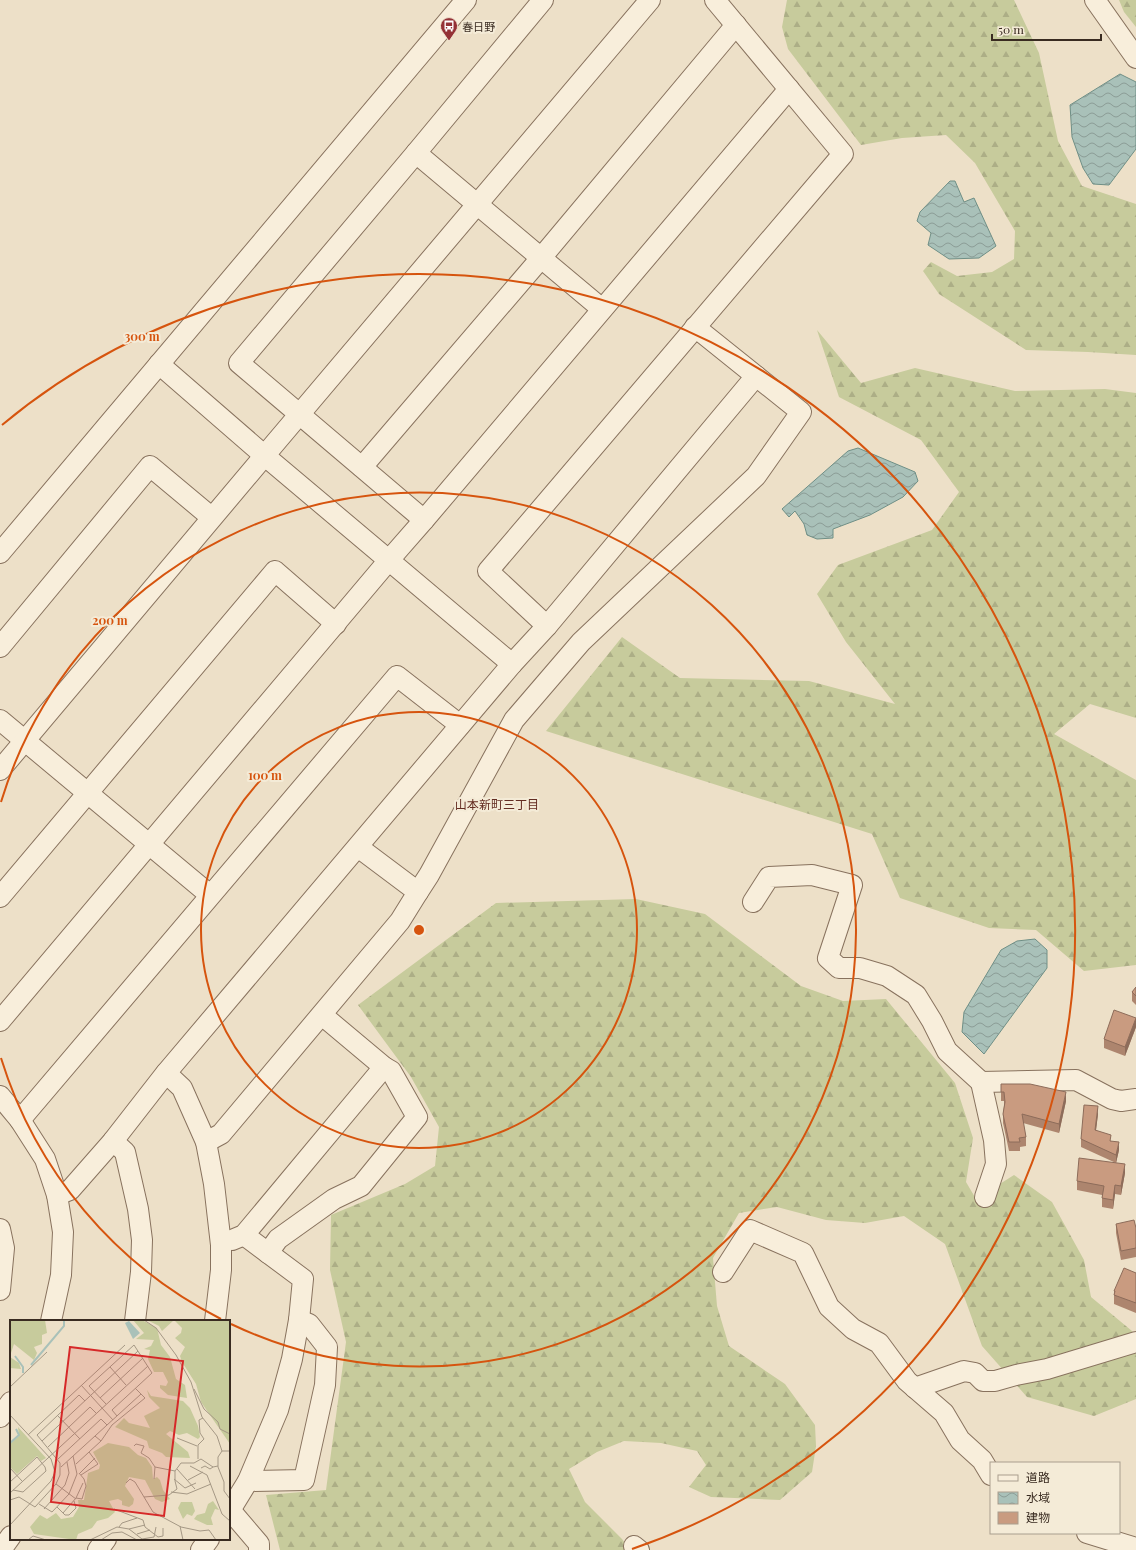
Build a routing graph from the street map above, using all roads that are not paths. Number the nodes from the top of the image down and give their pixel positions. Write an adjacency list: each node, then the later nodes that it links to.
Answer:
1 (466, 0): 14 (street)
2 (543, 0): 9 (street)
3 (650, 0): 10 (street)
4 (715, 0): 6 (street)
5 (1095, 0): 7 (street)
6 (736, 25): 8 (street); 11 (street)
7 (1136, 58)
8 (789, 89): 12 (street); 13 (street)
9 (416, 152): 10 (street); 16 (street)
10 (478, 204): 11 (street); 16 (street)
11 (541, 258): 12 (street); 18 (street)
12 (602, 309): 20 (street)
13 (695, 327): 15 (street); 24 (street)
14 (159, 364): 17 (street); 21 (street)
15 (756, 376): 24 (street); 34 (street)
16 (300, 415): 17 (street); 18 (street)
17 (265, 456): 19 (street); 22 (street)
18 (362, 467): 20 (street)
19 (211, 517): 25 (street); 29 (street)
20 (424, 520): 22 (street)
21 (0, 553)
22 (389, 560): 23 (street); 26 (street)
23 (336, 624): 31 (street); 32 (street)
24 (547, 626): 26 (street)
25 (0, 647)
26 (512, 664): 28 (street)
27 (0, 720): 29 (street)
28 (460, 725): 33 (street); 35 (street)
29 (25, 740): 30 (street); 31 (street)
30 (0, 770)
31 (88, 793): 32 (street); 36 (street)
32 (149, 843): 35 (street); 39 (street)
33 (358, 847): 34 (street); 41 (street)
34 (418, 892): 38 (street)
35 (210, 895): 45 (street)
36 (0, 897)
37 (753, 902): 42 (street)
38 (322, 1015): 40 (street); 47 (street)
39 (0, 1021)
40 (384, 1067): 51 (street); 53 (street)
41 (166, 1073): 46 (street); 47 (street)
42 (981, 1082): 44 (street); 49 (street)
43 (0, 1096): 45 (street)
44 (1136, 1099)
45 (20, 1120): 48 (street)
46 (113, 1140): 48 (street); 57 (street)
47 (206, 1142): 52 (street)
48 (57, 1195): 56 (street)
49 (985, 1197)
50 (0, 1229): 55 (street)
51 (244, 1235): 52 (street); 53 (street)
52 (221, 1245): 58 (street)
53 (268, 1253): 59 (street)
54 (723, 1272): 61 (street)
55 (0, 1290)
56 (51, 1320)
57 (135, 1320)
58 (215, 1320)
59 (299, 1320): 65 (street); 65 (street)
60 (1136, 1342): 61 (street)
61 (915, 1388): 64 (street)
62 (10, 1403): 63 (street)
63 (0, 1417)
64 (990, 1473)
65 (240, 1485): 66 (street)
66 (230, 1511): 75 (street)
67 (1090, 1534): 71 (street)
68 (10, 1537): 72 (street)
69 (105, 1540): 73 (street)
70 (208, 1540): 74 (street)
71 (1136, 1548)
72 (1, 1550)
73 (98, 1550)
74 (201, 1550)
75 (259, 1550)

